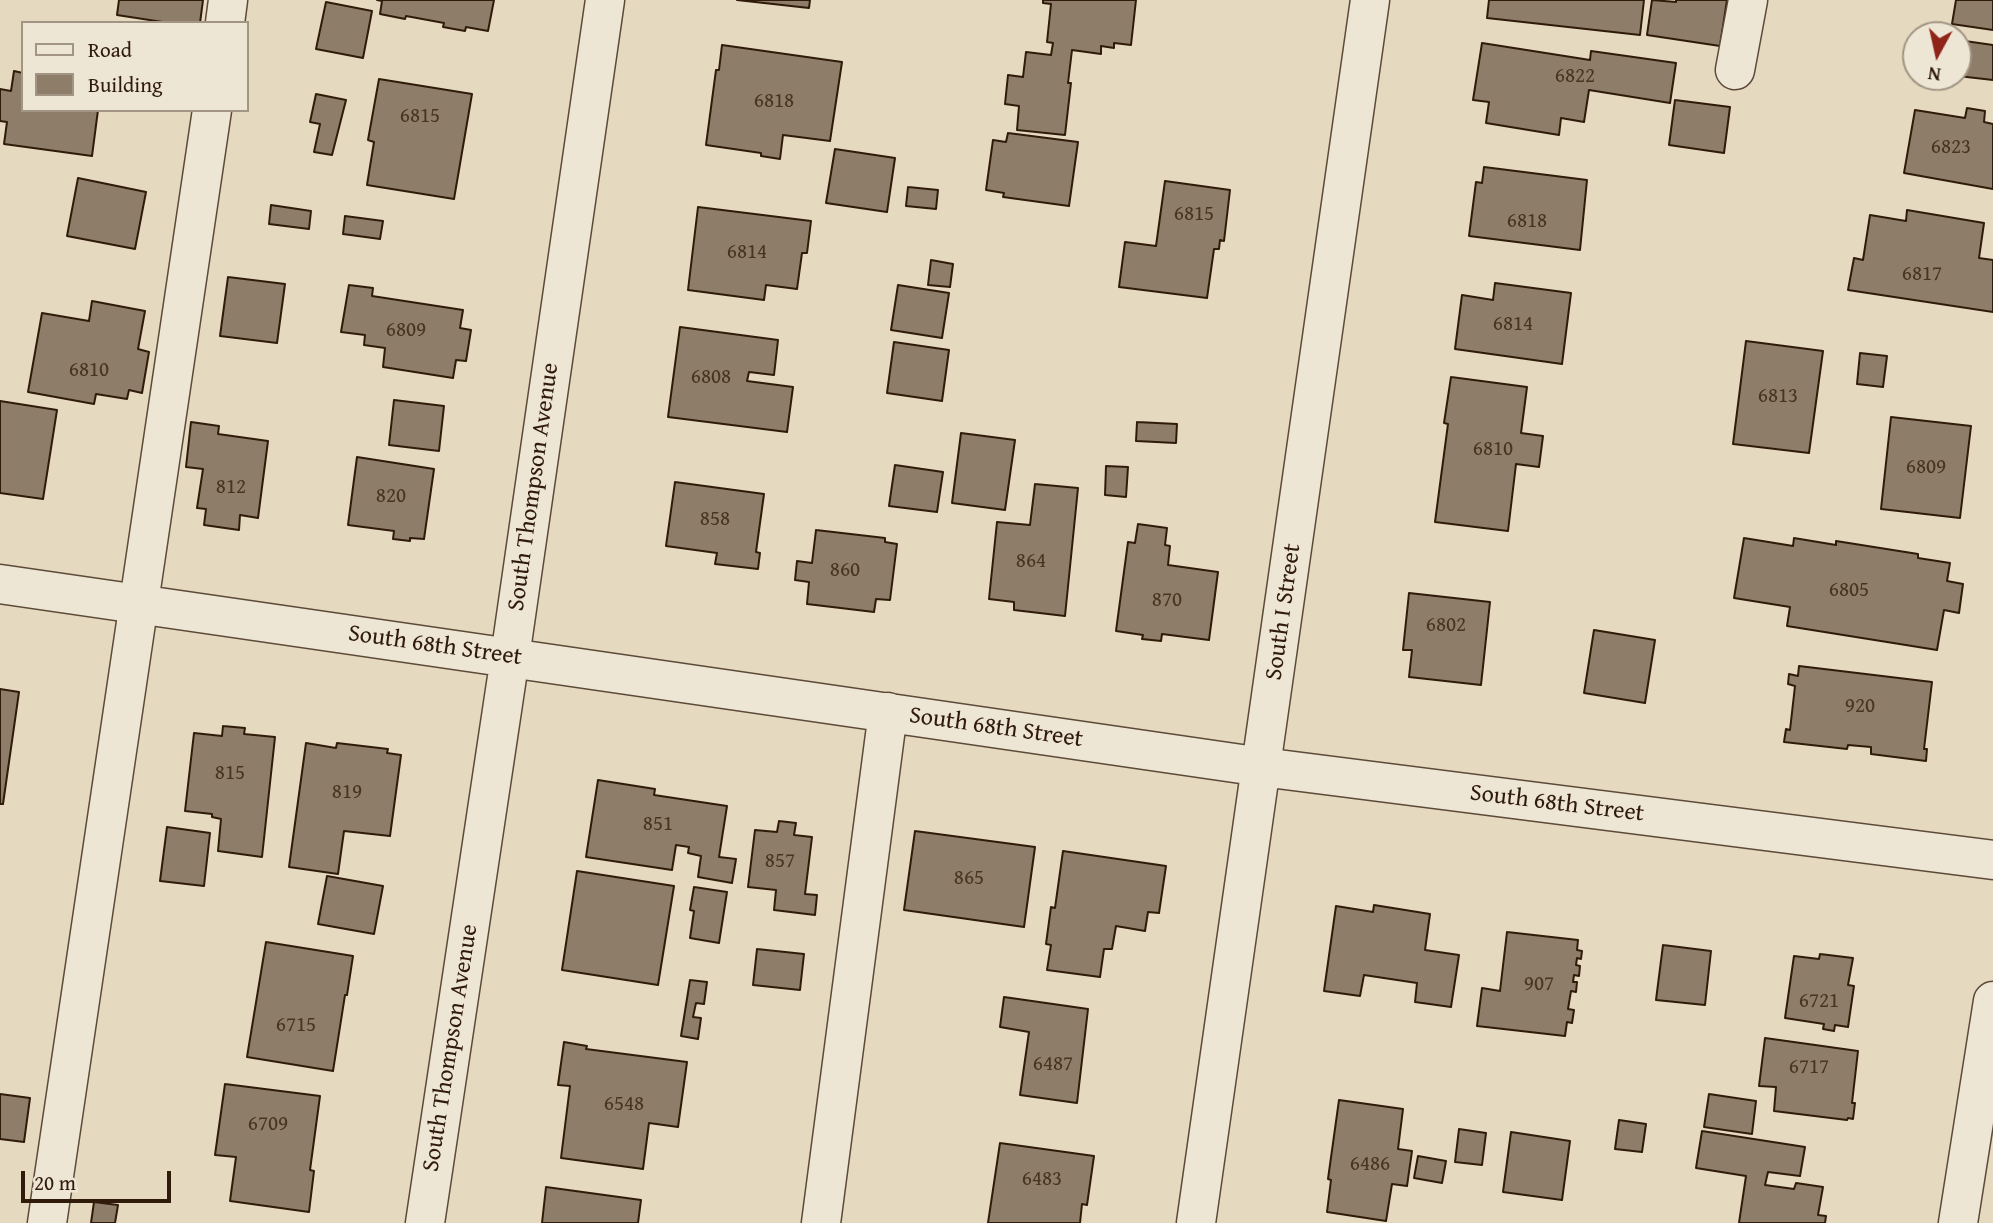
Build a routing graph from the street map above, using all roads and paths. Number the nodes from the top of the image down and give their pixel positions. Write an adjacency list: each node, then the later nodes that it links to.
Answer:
1 (228, 0): 5 (street)
2 (605, 0): 10 (street, South Thompson Avenue)
3 (1370, 0): 12 (street, South I Street)
4 (1748, 0): 6 (street)
5 (225, 21)
6 (1735, 70)
7 (212, 112): 9 (street)
8 (0, 584): 9 (street, South 68th Street)
9 (139, 604): 10 (street, South 68th Street); 15 (street)
10 (510, 657): 11 (street, South 68th Street); 16 (street, South Thompson Avenue)
11 (888, 712): 12 (street, South 68th Street); 17 (street)
12 (1262, 766): 13 (street, South 68th Street); 18 (street, South I Street)
13 (1993, 860)
14 (1993, 1001): 19 (street)
15 (47, 1223)
16 (425, 1223)
17 (821, 1223)
18 (1196, 1223)
19 (1958, 1223)

